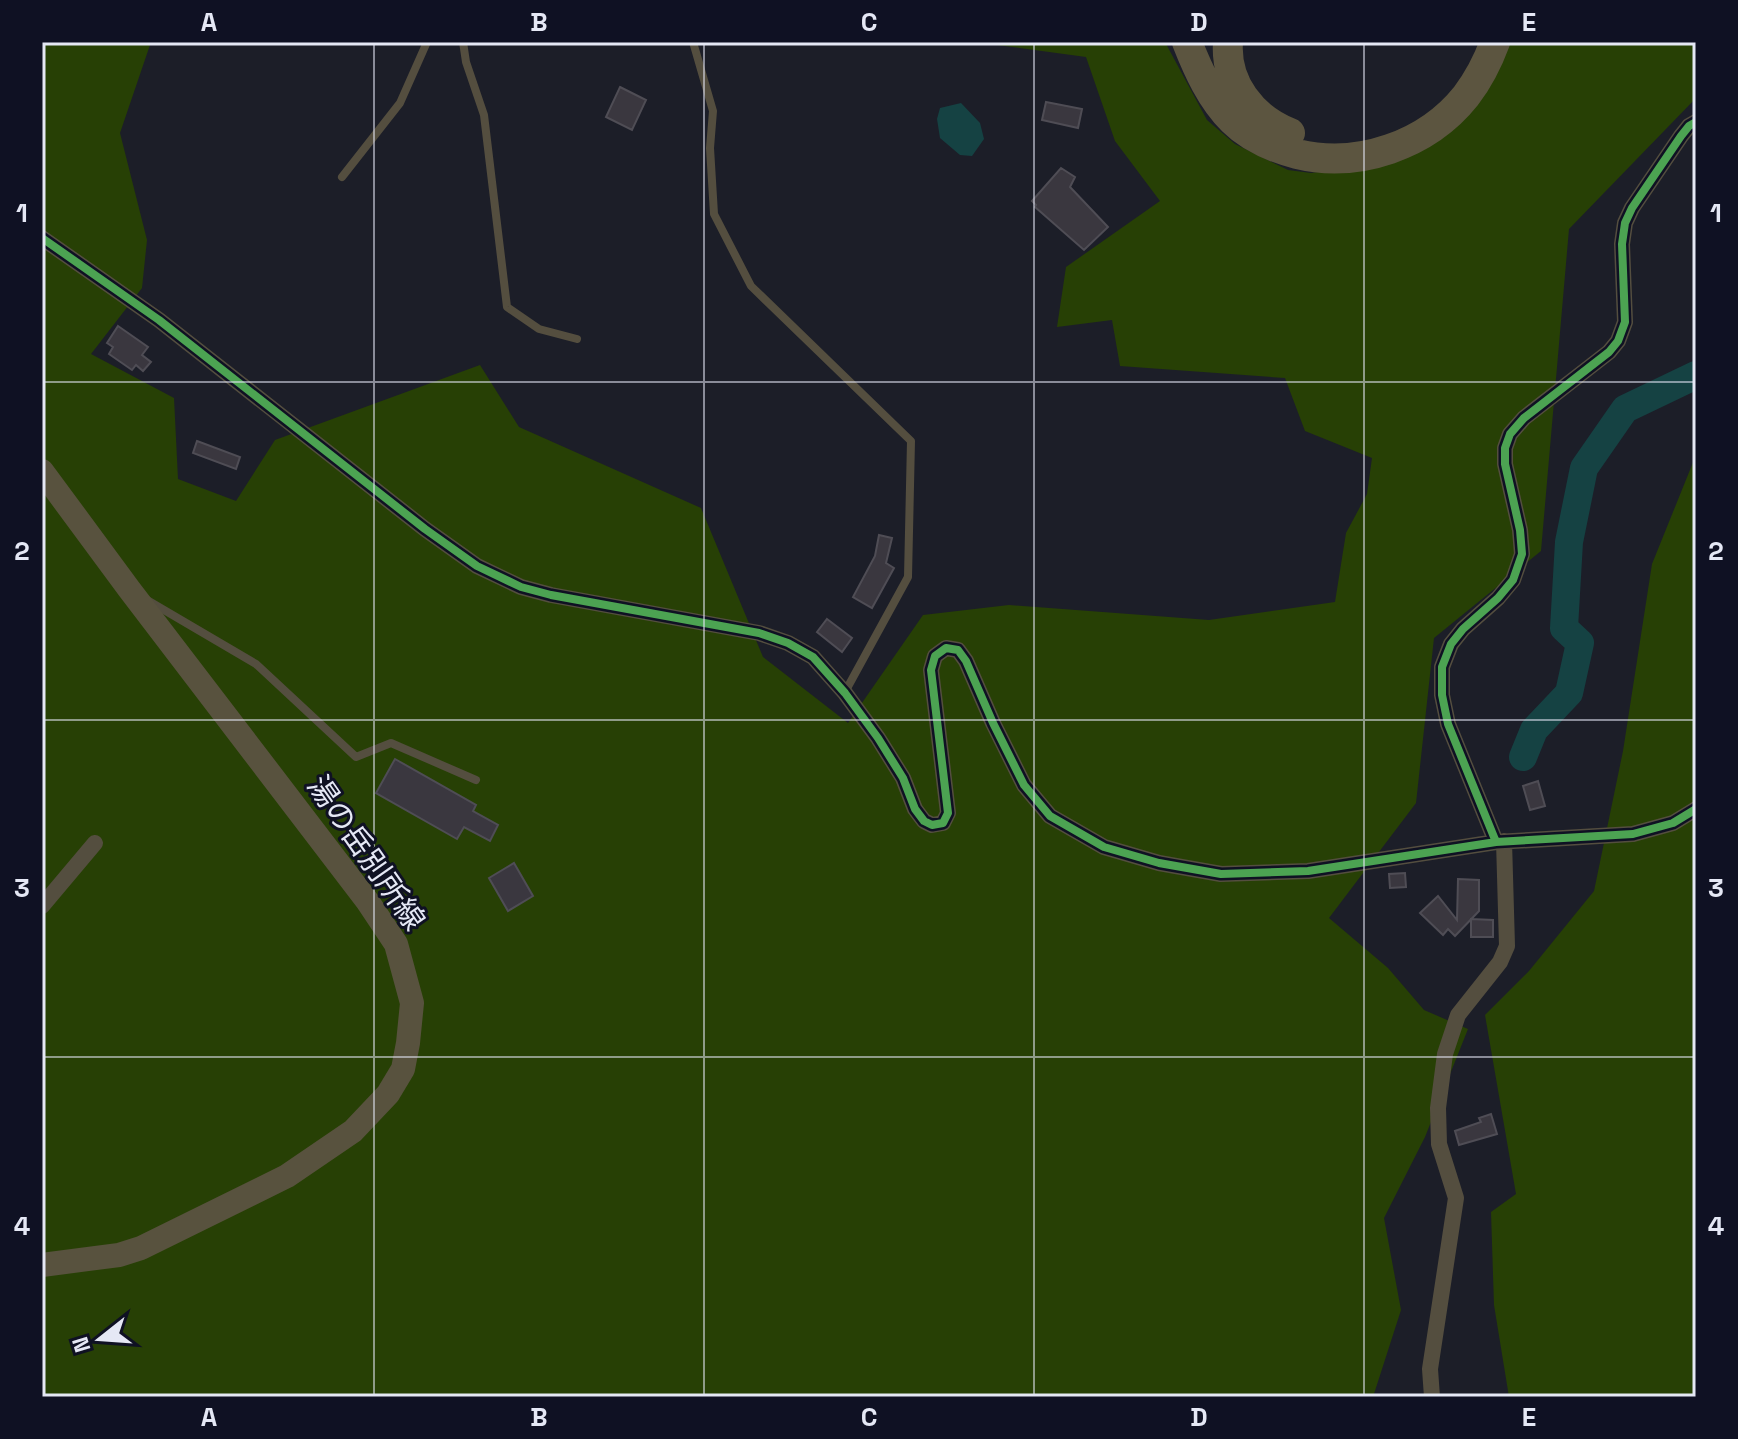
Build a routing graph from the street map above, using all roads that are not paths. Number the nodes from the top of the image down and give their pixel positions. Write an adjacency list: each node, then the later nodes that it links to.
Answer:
1 (427, 42): 9 (lane)
2 (463, 42): 11 (lane)
3 (693, 42): 14 (lane)
4 (1187, 42): 7 (highway)
5 (1228, 42): 6 (highway)
6 (1478, 42)
7 (1495, 42)
8 (1696, 122): 17 (street)
9 (342, 177)
10 (42, 238): 14 (street)
11 (577, 339)
12 (42, 471): 13 (main road, 湯の岳別所線)
13 (129, 589): 15 (lane); 20 (main road, 湯の岳別所線)
14 (845, 693): 17 (street)
15 (476, 780)
16 (1696, 809): 17 (street)
17 (1500, 842): 21 (street)
18 (95, 843): 19 (street)
19 (42, 906)
20 (42, 1265)
21 (1432, 1397)

